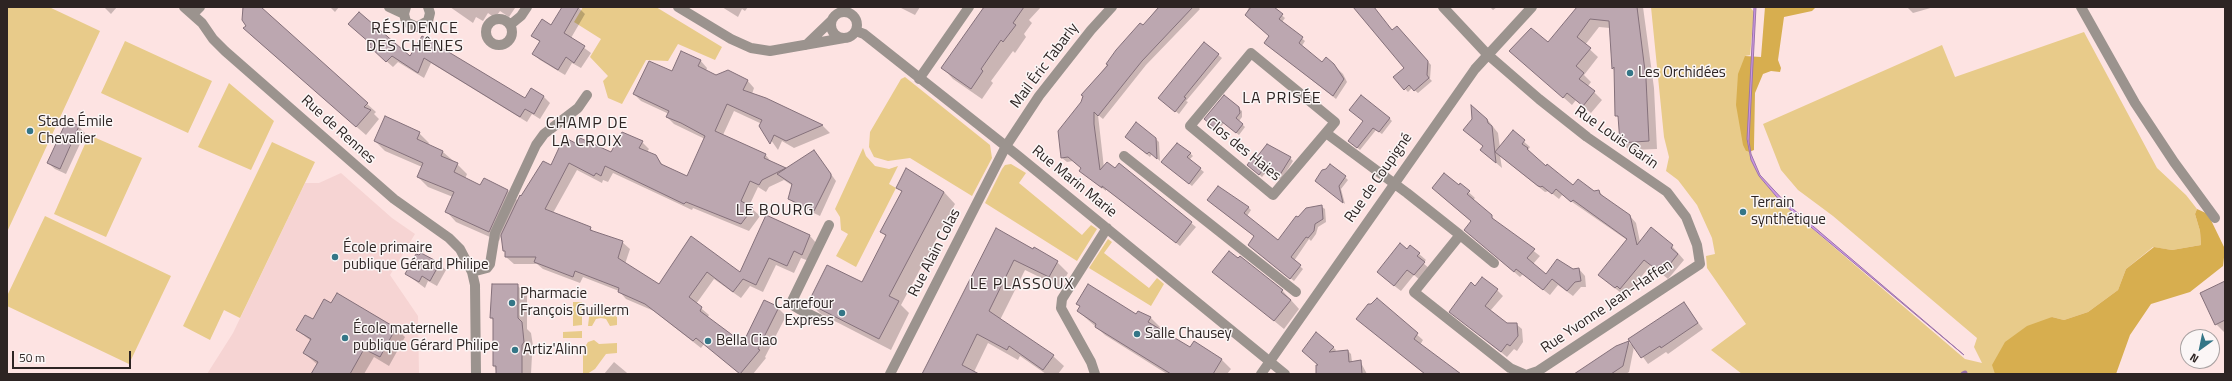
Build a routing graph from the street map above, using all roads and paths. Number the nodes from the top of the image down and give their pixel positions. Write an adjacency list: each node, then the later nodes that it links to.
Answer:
1 (184, 7): 12 (street, Rue de Rennes)
2 (389, 7): 13 (street)
3 (428, 7): 13 (street)
4 (527, 7): 16 (street)
5 (678, 7): 19 (street)
6 (852, 7): 15 (street)
7 (970, 7): 21 (street)
8 (1112, 7): 24 (street, Mail Éric Tabarly)
9 (1443, 7): 20 (street, Rue Louis Garin)
10 (1532, 7): 20 (street, Rue de Coupigné)
11 (2081, 7): 27 (street)
12 (197, 10): 33 (street, Rue de Rennes)
13 (405, 10)
14 (835, 14): 15 (street); 18 (street); 19 (street)
15 (855, 18): 17 (street)
16 (510, 25)
17 (856, 31): 18 (street); 21 (street, Rue Marin Marie)
18 (844, 38): 19 (street)
19 (806, 45)
20 (1487, 54): 26 (street, Rue de Coupigné); 32 (street, Rue Louis Garin)
21 (919, 79): 24 (street, Rue Marin Marie)
22 (587, 95): 33 (street)
23 (1326, 133): 23 (street, Clos des Haies); 26 (street)
24 (1006, 146): 29 (street, Rue Marin Marie); 38 (street, Rue Alain Colas)
25 (1124, 156): 34 (street)
26 (1393, 183): 30 (street); 36 (street, Rue de Coupigné)
27 (2215, 218)
28 (829, 225): 35 (street)
29 (1107, 228): 36 (street, Rue Marin Marie); 39 (street)
30 (1460, 235): 31 (street); 42 (street)
31 (1494, 263)
32 (1700, 264): 43 (street, Rue Yvonne Jean-Haffen)
33 (472, 272): 37 (street, Rue de Rennes)
34 (1296, 292)
35 (819, 319)
36 (1270, 361): 40 (street, Rue de Coupigné); 41 (street, Rue Marin Marie)
37 (476, 374)
38 (890, 374)
39 (1095, 374)
40 (1261, 374)
41 (1286, 374)
42 (1524, 374)
43 (1529, 374)

